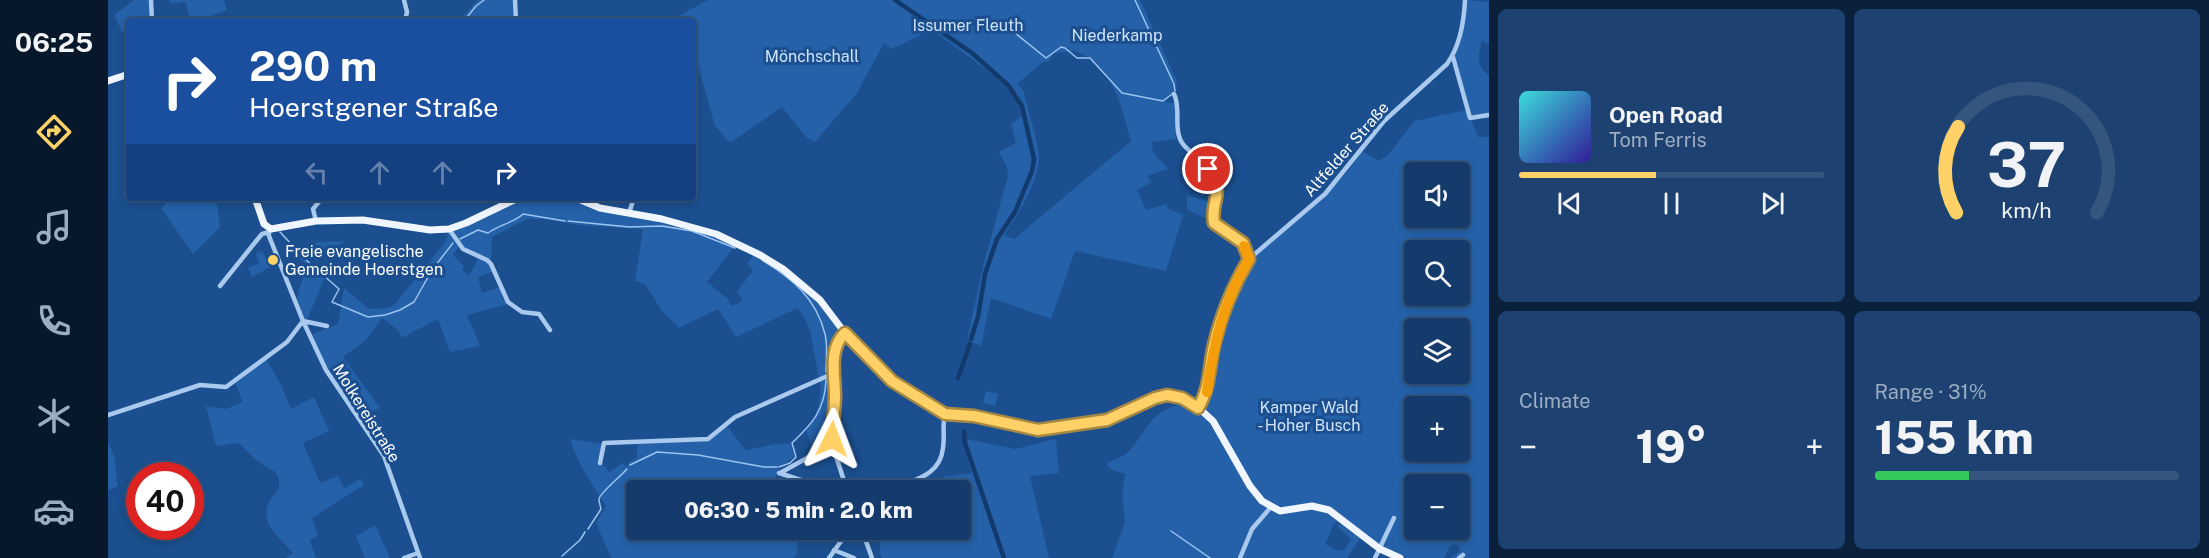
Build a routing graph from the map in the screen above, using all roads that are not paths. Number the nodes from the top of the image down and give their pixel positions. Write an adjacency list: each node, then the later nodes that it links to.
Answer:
1 (151, 0): 5 (street)
2 (404, 0): 6 (street)
3 (515, 0): 7 (street)
4 (1465, 0): 8 (street, Altfelder Straße)
5 (152, 18)
6 (406, 18)
7 (516, 18)
8 (1453, 57): 12 (street); 22 (street, Altfelder Straße)
9 (126, 75): 10 (main road)
10 (108, 81)
11 (1174, 94): 22 (street)
12 (1489, 115)
13 (256, 201): 21 (main road)
14 (320, 201): 19 (street)
15 (512, 201): 20 (main road)
16 (583, 201): 18 (main road)
17 (633, 201): 18 (street)
18 (628, 213): 27 (main road)
19 (316, 221): 20 (main road); 21 (main road)
20 (449, 229): 26 (street)
21 (269, 230): 23 (street); 24 (street, Molkereistraße)
22 (1249, 259): 29 (street, Altfelder Straße)
23 (220, 286)
24 (303, 321): 25 (street); 31 (street); 43 (street, Molkereistraße)
25 (327, 326)
26 (550, 330)
27 (845, 333): 28 (street); 30 (main road)
28 (832, 375): 32 (street); 33 (street)
29 (1198, 408): 30 (main road); 37 (main road)
30 (945, 414): 36 (street)
31 (108, 415)
32 (832, 437): 34 (street); 35 (street)
33 (600, 463)
34 (801, 480)
35 (843, 480)
36 (915, 480)
37 (1271, 507): 41 (main road); 48 (street)
38 (1394, 518): 41 (street)
39 (842, 540): 42 (street)
40 (866, 540): 47 (street)
41 (1380, 549): 49 (street); 50 (main road)
42 (834, 550): 45 (street); 46 (street)
43 (419, 555): 44 (street, Molkereistraße)
44 (404, 558)
45 (829, 558)
46 (854, 558)
47 (872, 558)
48 (1240, 558)
49 (1375, 558)
50 (1400, 558)

